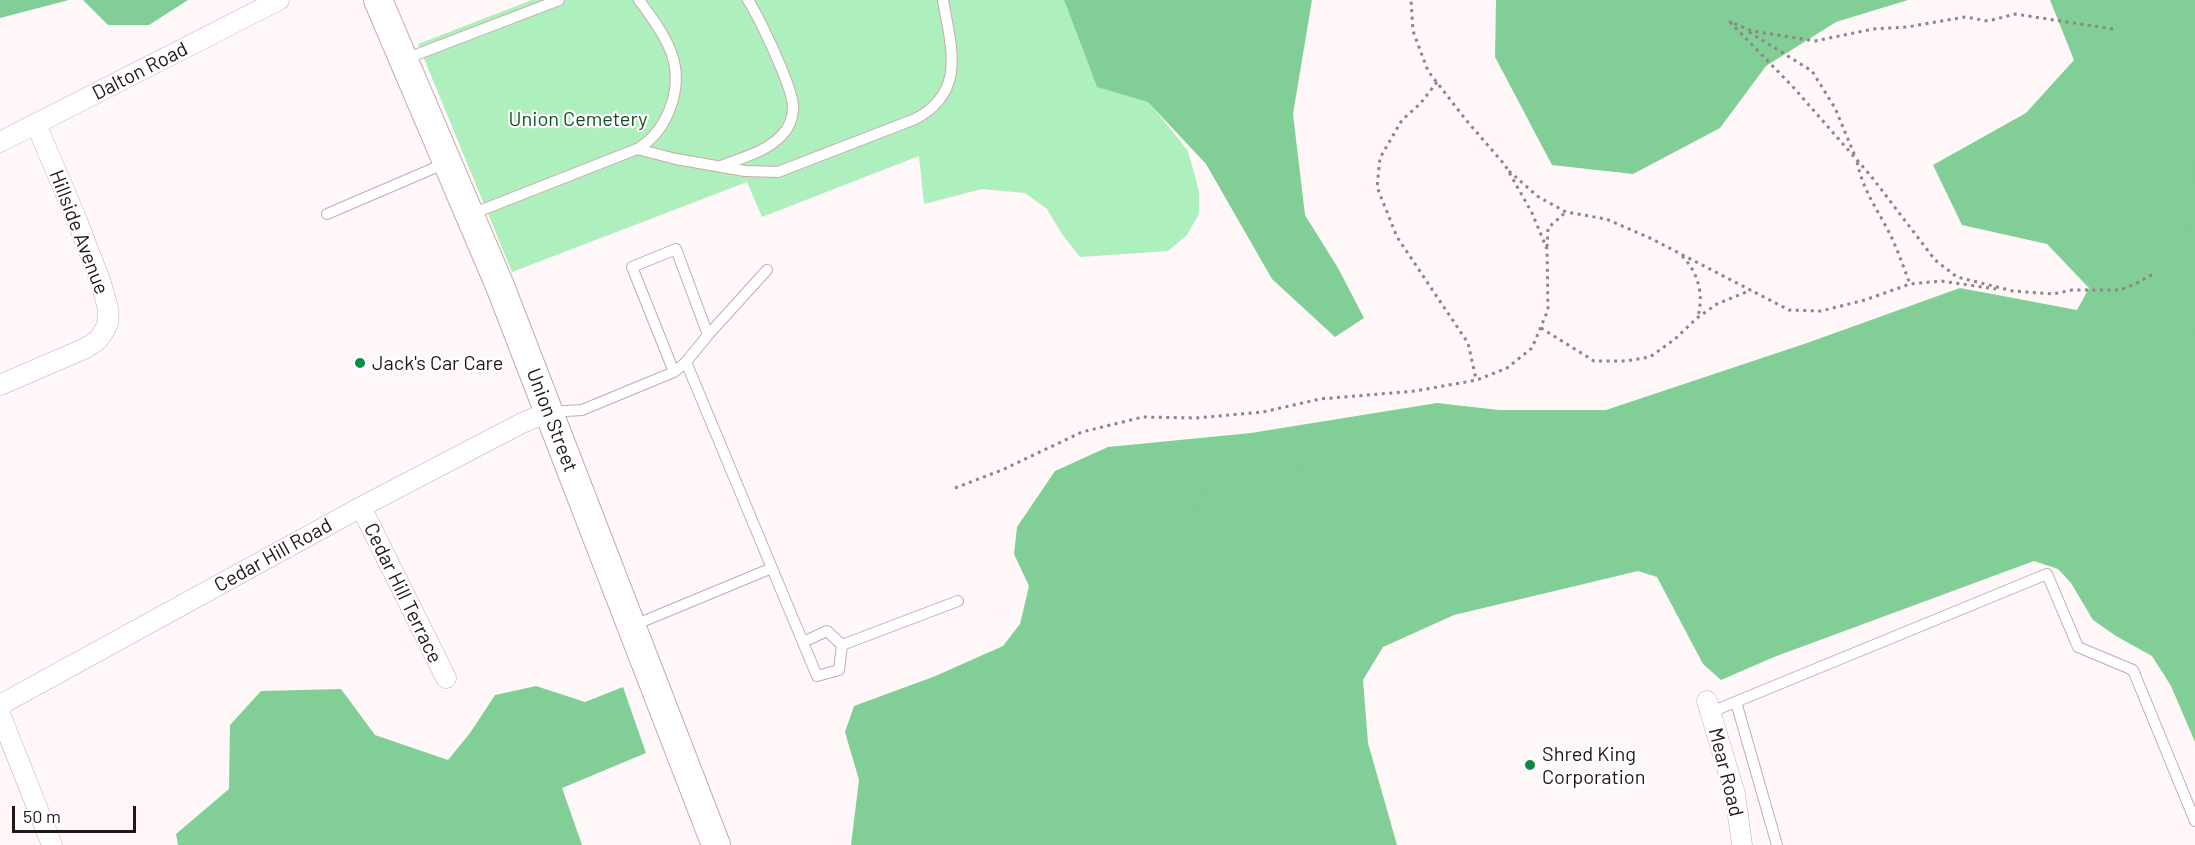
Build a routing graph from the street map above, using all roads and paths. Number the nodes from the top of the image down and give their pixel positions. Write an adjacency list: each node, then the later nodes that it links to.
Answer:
1 (279, 0): 12 (street, Dalton Road)
2 (378, 0): 10 (main road, Union Street)
3 (558, 0): 10 (lane)
4 (639, 0): 14 (lane)
5 (748, 0): 17 (lane)
6 (944, 0): 17 (lane)
7 (1411, 0): 11 (path)
8 (1733, 23): 9 (path); 15 (path); 15 (path)
9 (2113, 29)
10 (402, 59): 16 (main road, Union Street)
11 (1437, 82): 18 (path); 34 (path)
12 (36, 124): 13 (street, Dalton Road); 35 (street, Hillside Avenue)
13 (0, 142)
14 (637, 149): 17 (lane); 21 (lane)
15 (1856, 160): 26 (path); 28 (path)
16 (447, 163): 20 (lane); 21 (main road, Union Street)
17 (721, 166)
18 (1507, 169): 19 (path); 22 (path)
19 (1566, 212): 22 (path); 23 (path)
20 (327, 214)
21 (469, 215): 36 (main road, Union Street)
22 (1547, 249): 30 (path)
23 (1679, 253): 27 (path); 29 (path)
24 (767, 270): 31 (lane)
25 (2155, 273): 28 (path)
26 (1910, 284): 27 (path); 28 (path)
27 (1751, 290): 29 (path)
28 (2013, 291)
29 (1697, 318): 30 (path)
30 (1540, 328): 34 (path)
31 (708, 335): 32 (lane); 33 (lane)
32 (686, 362): 33 (lane); 39 (lane)
33 (674, 372): 36 (lane)
34 (1476, 380): 37 (path)
35 (0, 385)
36 (549, 412): 38 (street, Cedar Hill Road); 41 (main road, Union Street)
37 (955, 488)
38 (361, 507): 44 (street, Cedar Hill Terrace); 46 (street, Cedar Hill Road)
39 (772, 568): 41 (lane); 42 (lane)
40 (958, 602): 43 (lane)
41 (632, 626): 51 (main road, Union Street)
42 (803, 642): 43 (lane); 43 (lane)
43 (842, 645)
44 (446, 678)
45 (1736, 702): 47 (lane); 49 (lane); 53 (lane)
46 (0, 705)
47 (1709, 706): 52 (street, Mear Road)
48 (0, 714): 50 (street)
49 (2195, 820)
50 (52, 845)
51 (716, 845)
52 (1742, 845)
53 (1777, 845)

